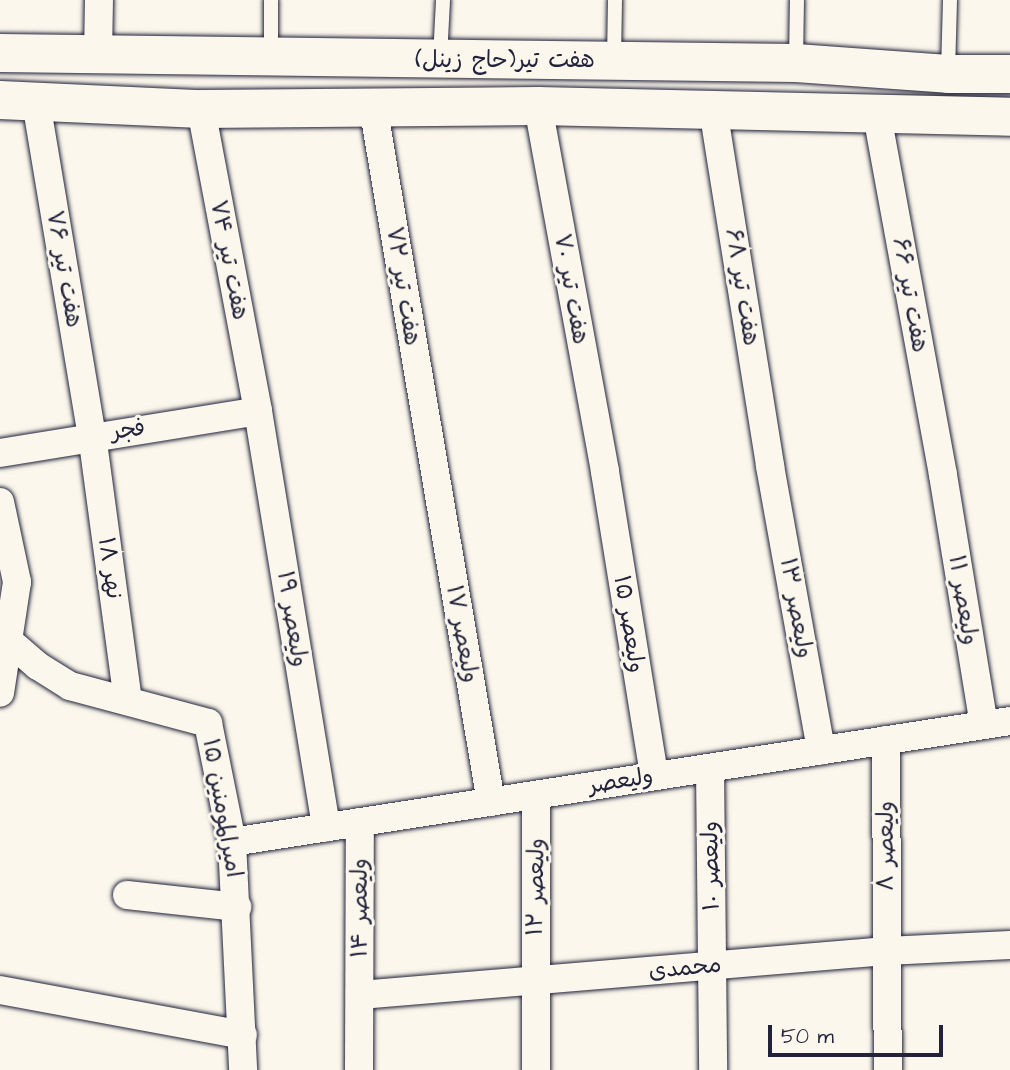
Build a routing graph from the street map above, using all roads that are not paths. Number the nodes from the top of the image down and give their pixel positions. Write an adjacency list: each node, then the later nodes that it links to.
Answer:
1 (99, 0): 8 (street)
2 (271, 0): 9 (lane)
3 (443, 0): 10 (lane)
4 (615, 0): 11 (lane)
5 (797, 0): 12 (lane)
6 (950, 0): 13 (lane)
7 (0, 53): 8 (main road, هفت تیر(حاج زینل))
8 (98, 57): 9 (main road, هفت تیر(حاج زینل))
9 (271, 58): 10 (main road, هفت تیر(حاج زینل))
10 (440, 60): 11 (main road, هفت تیر(حاج زینل))
11 (614, 60): 12 (main road, هفت تیر(حاج زینل))
12 (796, 63): 13 (main road, هفت تیر(حاج زینل))
13 (948, 74): 14 (main road, هفت تیر(حاج زینل))
14 (1010, 74)
15 (18, 101): 18 (main road, هفت تیر(حاج زینل)); 23 (street, هفت تیر ۷۶)
16 (373, 106): 17 (main road, هفت تیر(حاج زینل)); 18 (main road, هفت تیر(حاج زینل)); 25 (street, هفت تیر ۷۲)
17 (538, 106): 19 (main road, هفت تیر(حاج زینل)); 27 (street, هفت تیر ۷۰)
18 (201, 109): 22 (street, هفت تیر ۷۴)
19 (713, 109): 20 (main road, هفت تیر(حاج زینل)); 26 (street, هفت تیر ۶۸)
20 (877, 115): 21 (main road, هفت تیر(حاج زینل)); 28 (street, هفت تیر ۶۶)
21 (1010, 117)
22 (258, 411): 23 (street, فجر); 41 (street, ولیعصر ۱۹)
23 (92, 435): 24 (street, فجر); 32 (street, نهر ۱۸)
24 (0, 453)
25 (433, 466): 39 (street, ولیعصر ۱۷)
26 (770, 466): 35 (street, ولیعصر ۱۳)
27 (605, 472): 37 (street, ولیعصر ۱۵)
28 (943, 475): 33 (street, ولیعصر ۱۱)
29 (0, 502): 30 (street)
30 (4, 640): 31 (street); 32 (street, امیرالمومنین ۱۵)
31 (0, 693)
32 (128, 701): 42 (street, امیرالمومنین ۱۵)
33 (997, 723): 34 (street, ولیعصر)
34 (886, 740): 35 (street, ولیعصر); 46 (street, ولیعصر ۸)
35 (821, 750): 36 (street, ولیعصر)
36 (710, 768): 37 (street, ولیعصر); 47 (street, ولیعصر ۱۰)
37 (654, 776): 38 (street, ولیعصر)
38 (536, 794): 39 (street, ولیعصر); 48 (street, ولیعصر ۱۲)
39 (491, 802): 40 (street, ولیعصر)
40 (360, 822): 41 (street, ولیعصر); 50 (street, ولیعصر ۱۴)
41 (326, 827): 42 (street, ولیعصر)
42 (232, 842): 44 (street, امیرالمومنین ۱۵)
43 (127, 895): 44 (street)
44 (237, 907): 51 (street, امیرالمومنین ۱۵)
45 (1010, 946): 46 (street, محمدی)
46 (886, 951): 47 (street, محمدی); 56 (street, ولیعصر ۸)
47 (713, 965): 48 (street, محمدی); 55 (street, ولیعصر ۱۰)
48 (535, 980): 50 (street, محمدی); 54 (street, ولیعصر ۱۲)
49 (0, 990): 51 (street)
50 (360, 995): 53 (street, ولیعصر ۱۴)
51 (243, 1035): 52 (street, امیرالمومنین ۱۵)
52 (243, 1070)
53 (359, 1070)
54 (536, 1070)
55 (713, 1070)
56 (888, 1070)

